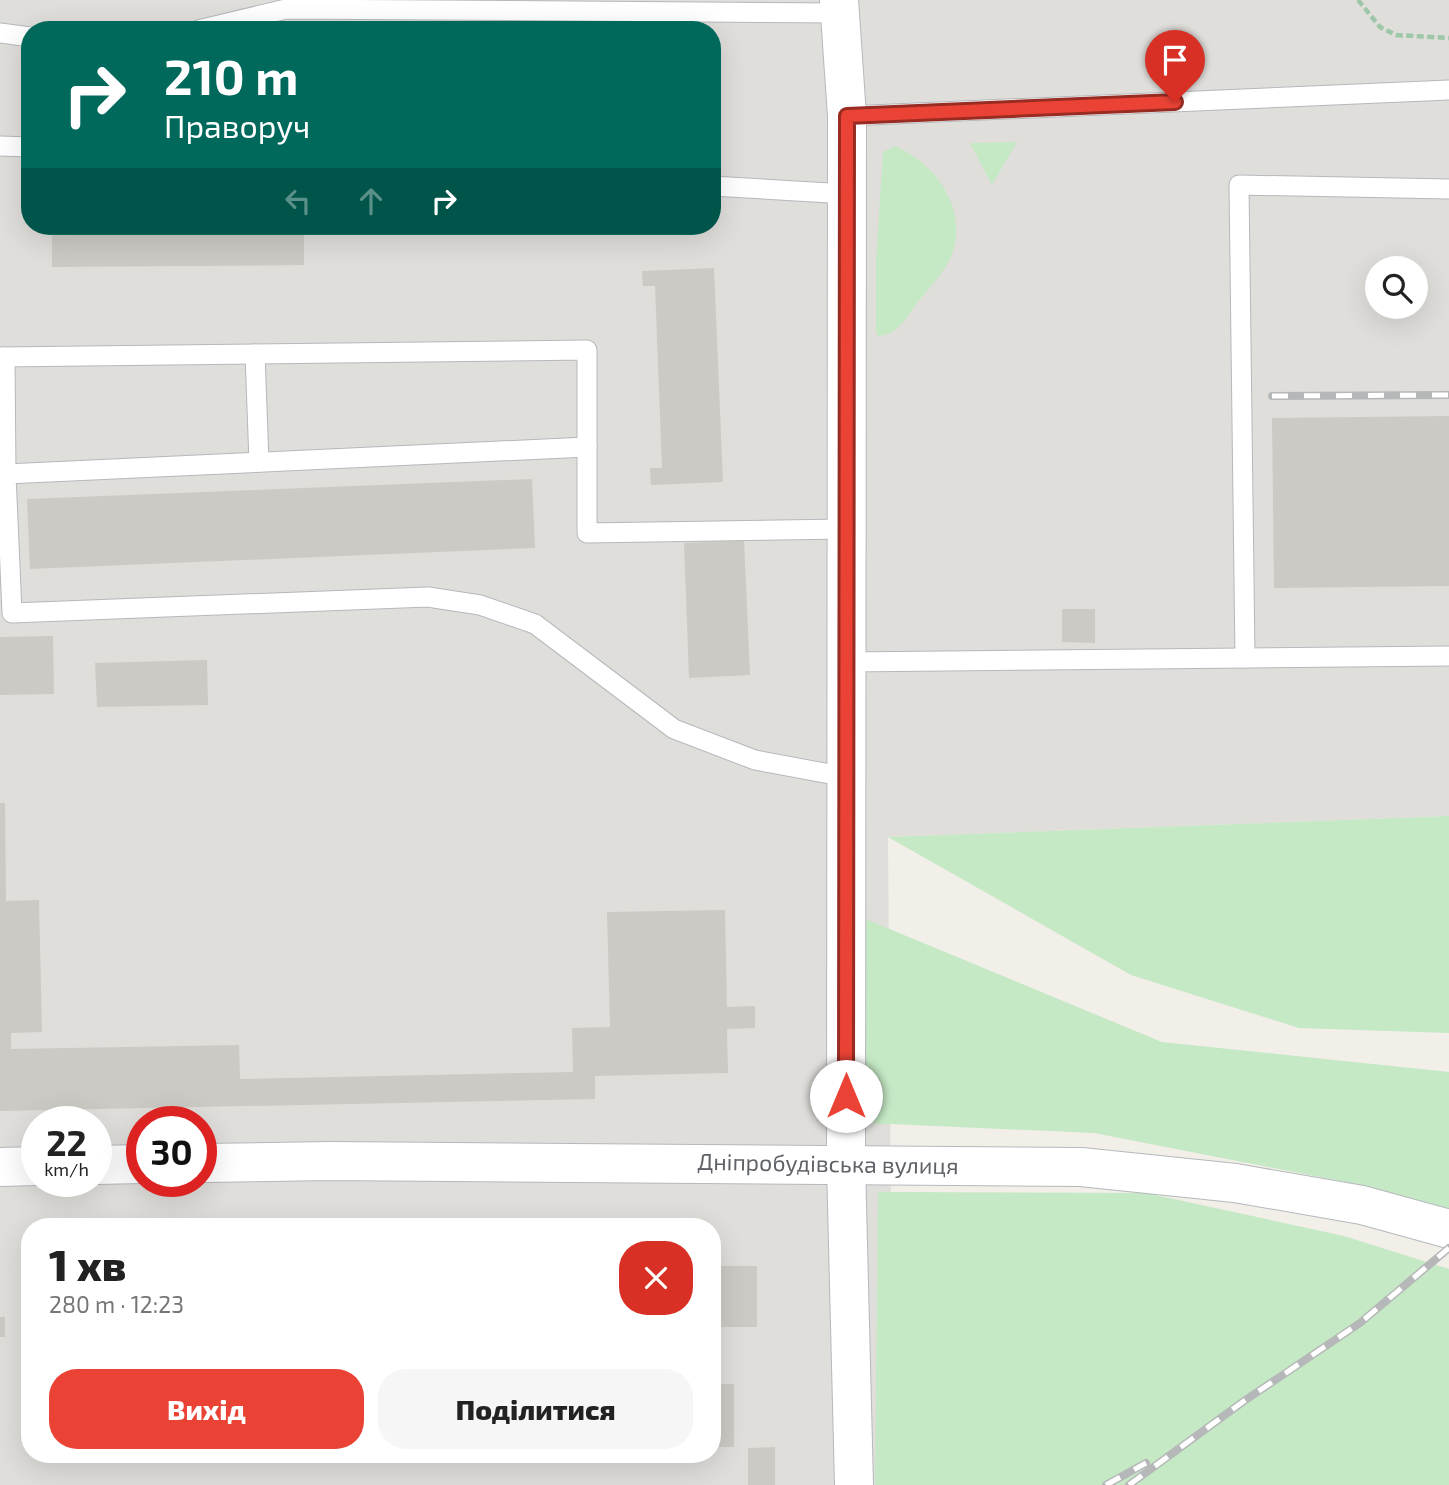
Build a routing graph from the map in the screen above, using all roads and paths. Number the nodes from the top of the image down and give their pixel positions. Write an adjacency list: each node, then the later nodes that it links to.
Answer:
1 (1358, 0): 7 (path)
2 (283, 4): 3 (lane); 4 (lane)
3 (840, 7): 9 (street)
4 (227, 21)
5 (0, 33): 6 (lane)
6 (21, 36)
7 (1449, 38)
8 (1449, 90): 9 (lane)
9 (847, 116): 14 (street)
10 (0, 146): 11 (lane)
11 (21, 147)
12 (721, 187): 14 (lane)
13 (1449, 189): 22 (lane)
14 (847, 194): 20 (street)
15 (256, 354): 16 (lane); 17 (lane); 18 (lane)
16 (2, 357): 19 (lane)
17 (587, 447): 18 (lane); 20 (lane)
18 (259, 462): 19 (lane)
19 (6, 474): 24 (lane)
20 (846, 529): 23 (street)
21 (1449, 656): 22 (lane)
22 (1245, 658): 23 (lane)
23 (846, 662): 24 (street)
24 (846, 777): 26 (street)
25 (217, 1163): 26 (street, Дніпробудівська вулиця)
26 (846, 1164): 29 (street, Дніпробудівська вулиця); 30 (street)
27 (21, 1166): 28 (street)
28 (0, 1167)
29 (1449, 1229)
30 (854, 1485)

